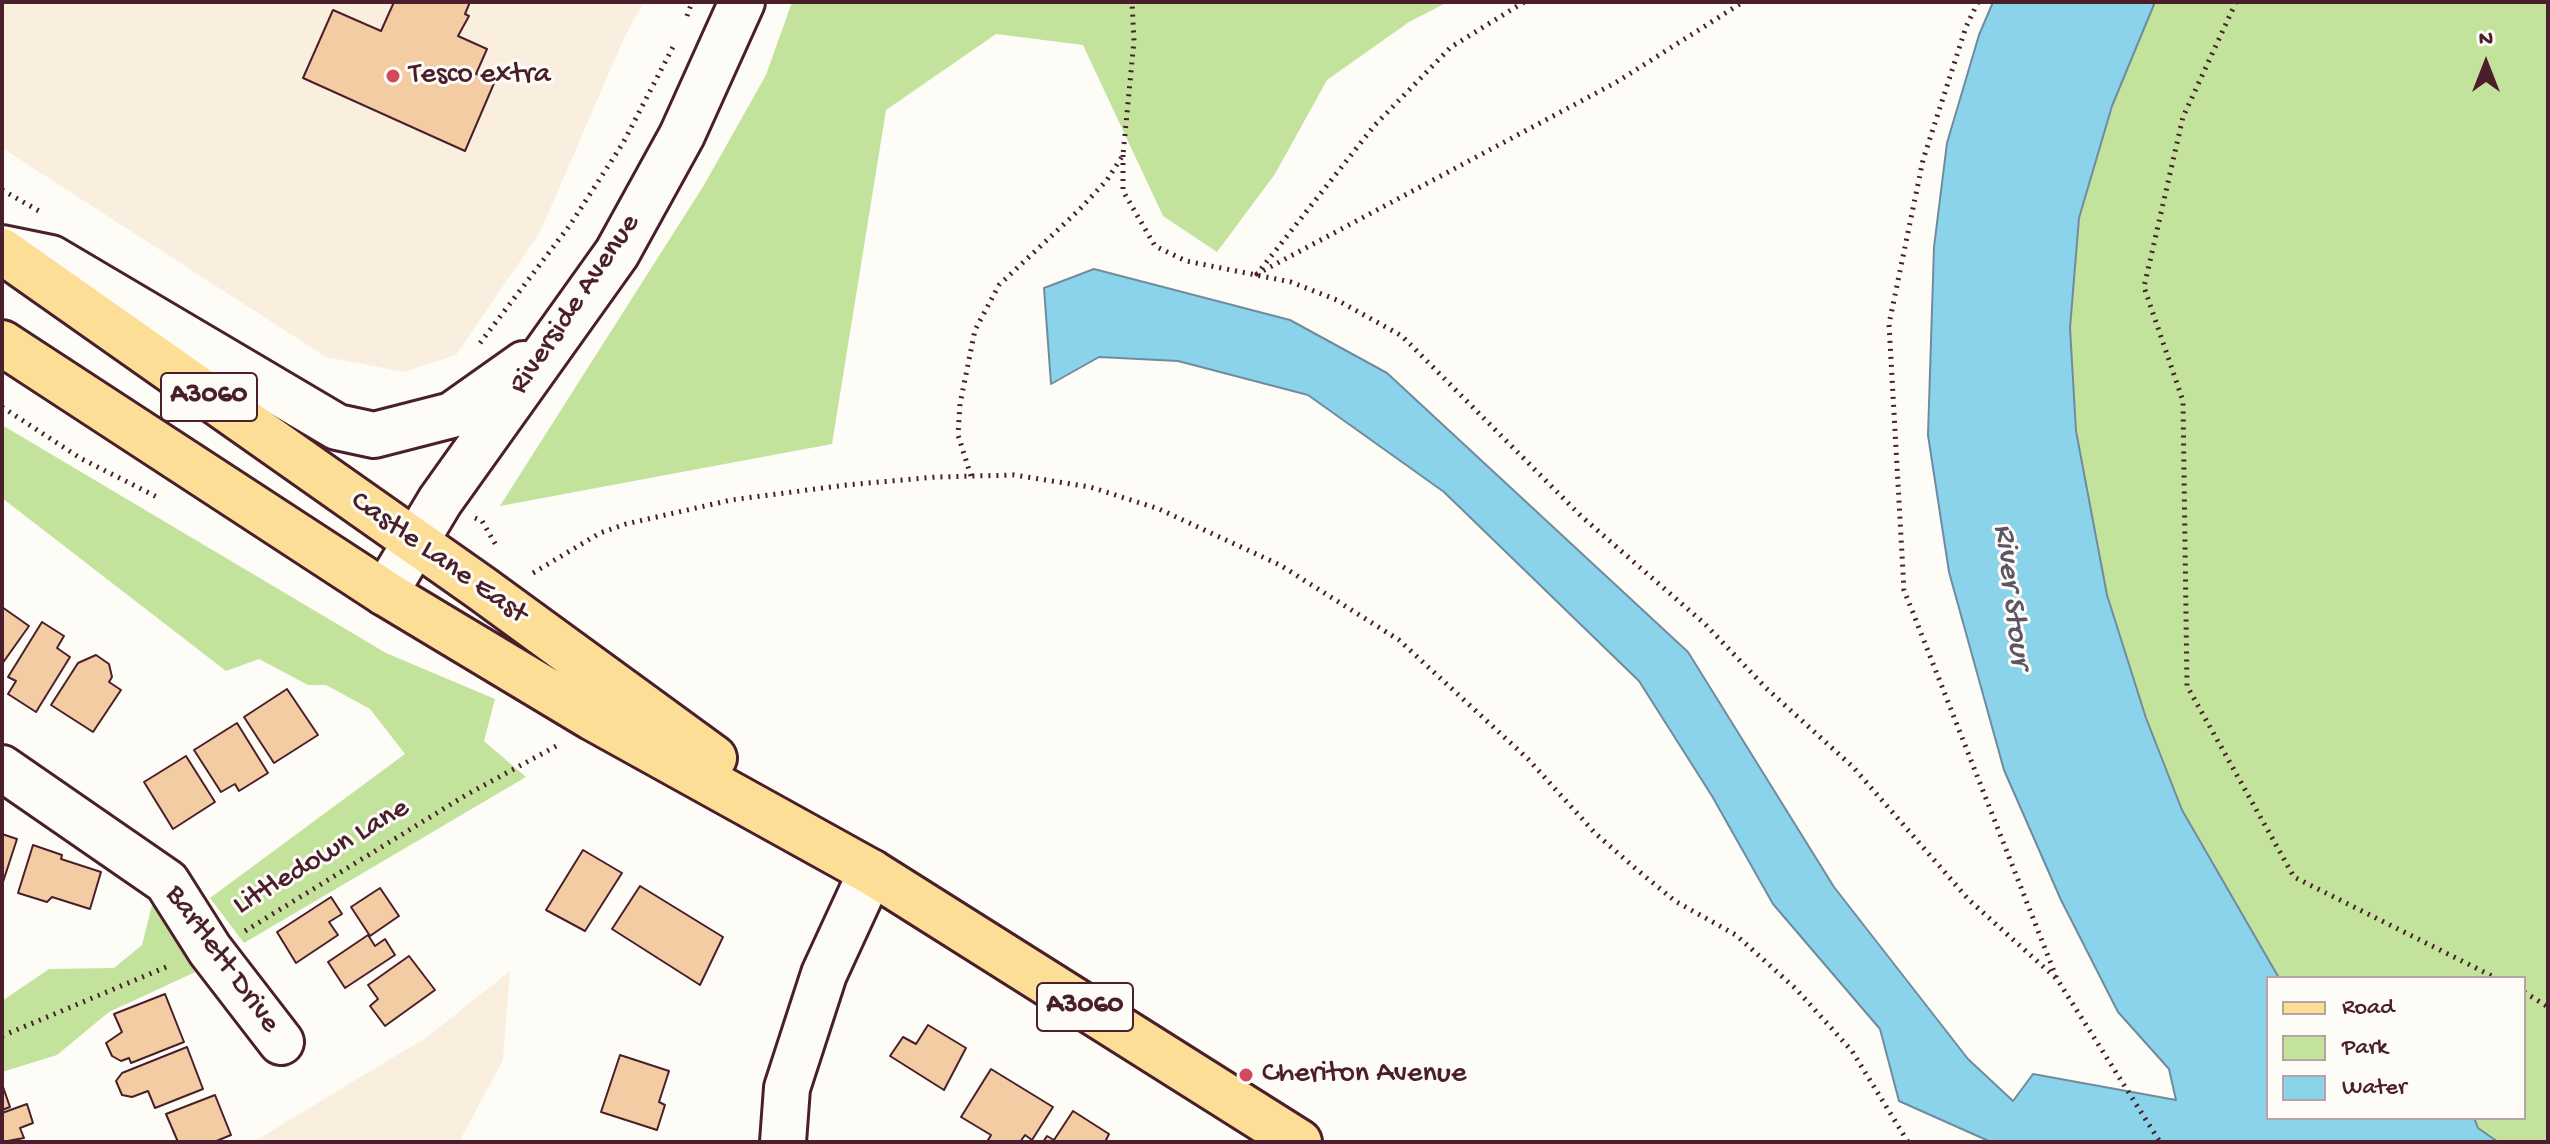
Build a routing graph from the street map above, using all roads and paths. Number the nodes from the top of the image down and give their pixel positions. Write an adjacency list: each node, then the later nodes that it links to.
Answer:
1 (692, 2): 8 (path)
2 (742, 2): 14 (street, Riverside Avenue)
3 (1132, 2): 10 (path)
4 (1524, 2): 12 (path)
5 (1743, 2): 12 (path)
6 (1978, 2): 29 (path)
7 (2236, 2): 28 (path)
8 (684, 23)
9 (680, 34): 15 (path)
10 (1123, 155): 12 (path); 17 (path)
11 (2, 250): 14 (street, Castle Lane East); 20 (main road, Castle Lane East / A3060)
12 (1257, 274): 29 (path)
13 (2, 343): 23 (main road, Castle Lane East / A3060)
14 (549, 346): 19 (street, Riverside Avenue)
15 (473, 353)
16 (2, 407): 18 (path)
17 (971, 476): 22 (path); 36 (path)
18 (162, 499)
19 (440, 501): 20 (street, Riverside Avenue); 21 (path)
20 (415, 542): 23 (street, Riverside Avenue); 26 (main road, Castle Lane East / A3060)
21 (498, 549)
22 (528, 575)
23 (385, 593): 26 (main road, Castle Lane East / A3060)
24 (569, 739): 27 (path, Littledown Lane)
25 (2, 768): 27 (street, Bartlett Drive)
26 (871, 872): 34 (street); 35 (main road, Castle Lane East / A3060)
27 (210, 950): 32 (path, Littledown Lane); 33 (street, Bartlett Drive)
28 (2492, 976)
29 (2057, 979): 37 (path)
30 (2526, 993): 31 (path)
31 (2548, 1007)
32 (2, 1036)
33 (281, 1042)
34 (783, 1142)
35 (1299, 1142)
36 (1908, 1142)
37 (2160, 1142)

